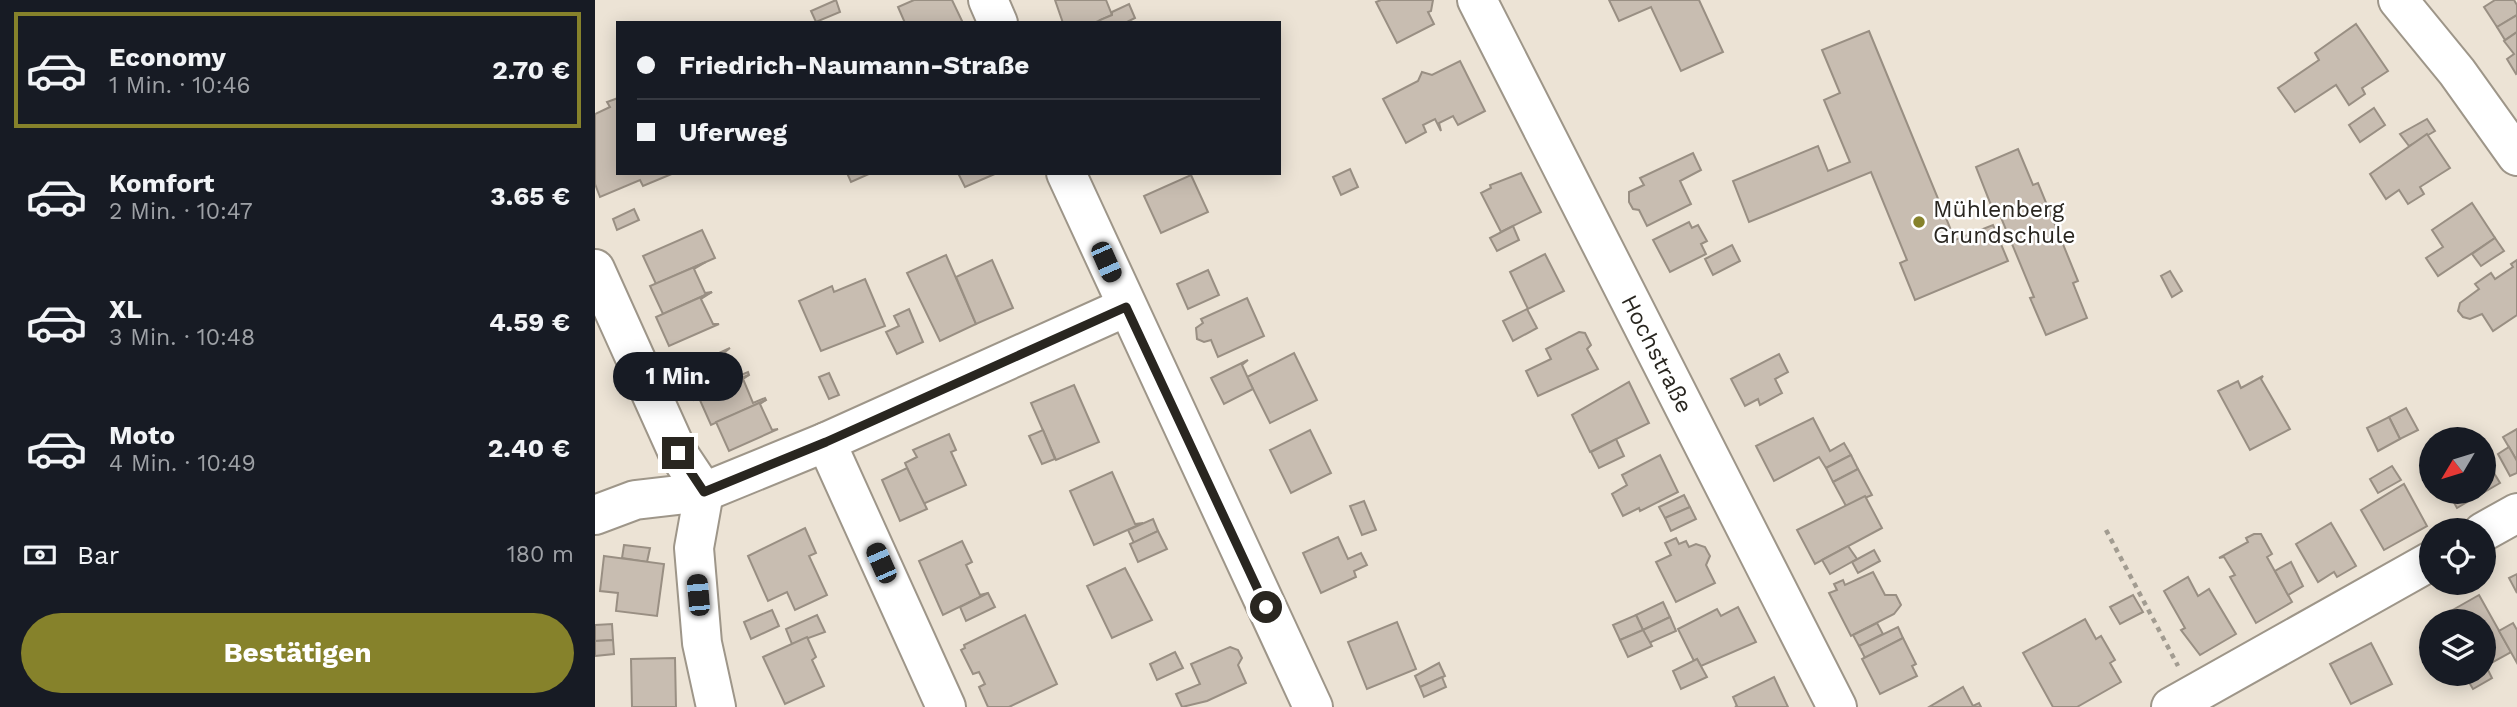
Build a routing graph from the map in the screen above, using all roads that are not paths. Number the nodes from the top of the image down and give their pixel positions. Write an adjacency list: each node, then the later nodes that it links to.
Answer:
1 (988, 0): 4 (street)
2 (1477, 0): 19 (street, Hochstraße)
3 (2398, 0): 5 (street)
4 (997, 21)
5 (2517, 156)
6 (1067, 175): 8 (street)
7 (595, 269): 10 (street)
8 (1126, 307): 9 (street); 18 (street)
9 (826, 442): 10 (street); 17 (street)
10 (704, 492): 12 (street); 16 (street)
11 (2517, 513): 13 (street)
12 (595, 515)
13 (2496, 525)
14 (2419, 568): 15 (street)
15 (2182, 701)
16 (716, 707)
17 (946, 707)
18 (1313, 707)
19 (1837, 707)

